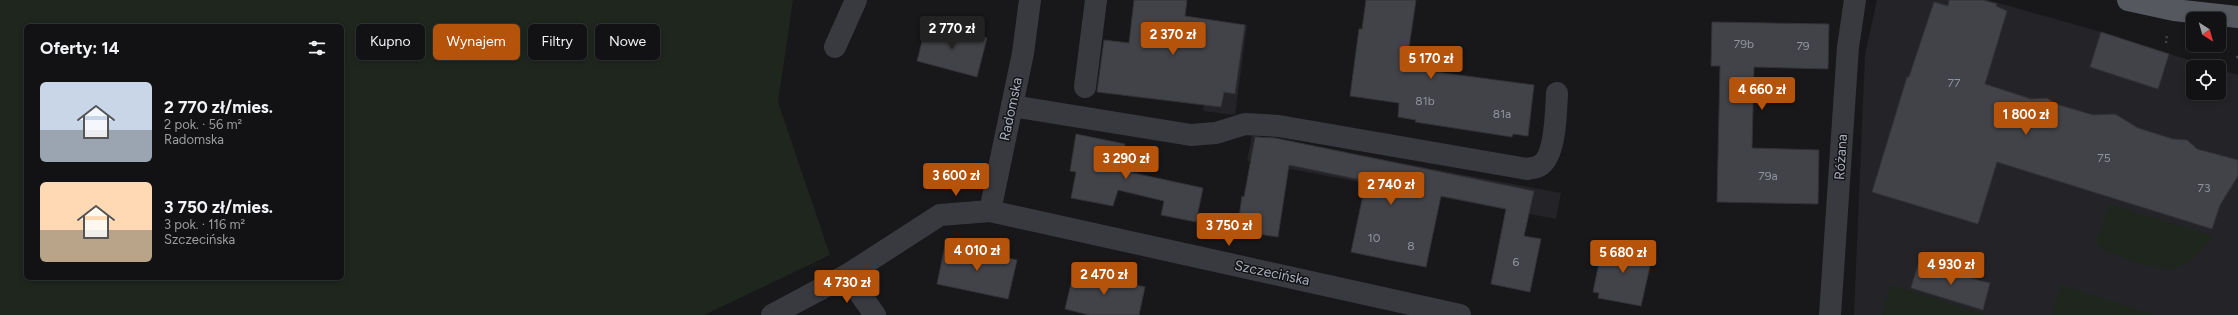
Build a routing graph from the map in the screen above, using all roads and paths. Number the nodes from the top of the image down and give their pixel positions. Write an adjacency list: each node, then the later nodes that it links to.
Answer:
1 (856, 0): 7 (street)
2 (1030, 0): 10 (street, Radomska)
3 (1096, 0): 8 (street)
4 (1855, 0): 16 (street, Różana)
5 (2128, 0): 6 (main road)
6 (2238, 16)
7 (835, 47)
8 (1085, 88)
9 (1557, 93): 10 (street)
10 (1012, 106): 11 (street, Radomska)
11 (990, 211): 12 (street); 15 (street, Szczecińska)
12 (847, 275): 13 (street); 14 (street)
13 (772, 315)
14 (875, 315)
15 (1460, 315)
16 (1830, 315)

